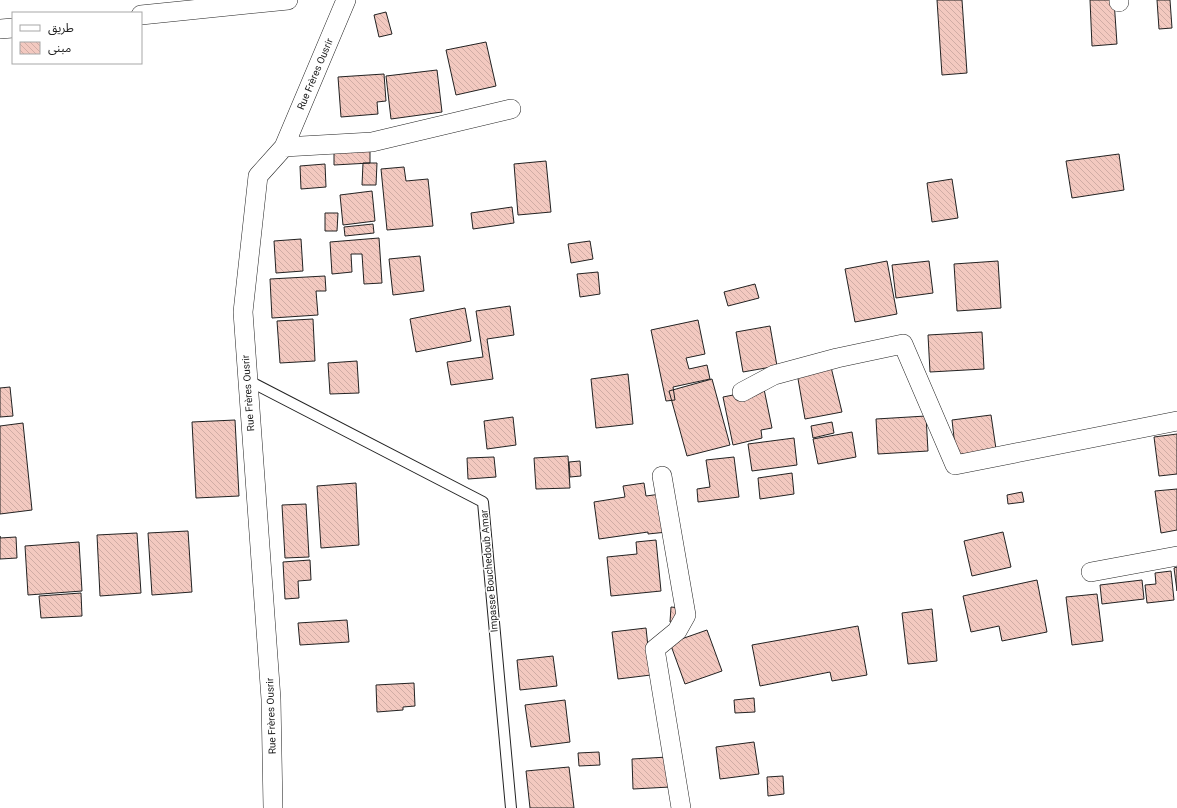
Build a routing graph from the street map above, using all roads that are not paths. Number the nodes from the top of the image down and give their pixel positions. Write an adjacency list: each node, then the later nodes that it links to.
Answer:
1 (288, 0): 3 (street)
2 (346, 0): 7 (street, Rue Frères Ousrir)
3 (142, 15)
4 (12, 28): 5 (street)
5 (0, 29)
6 (511, 109): 7 (street)
7 (284, 147): 8 (street, Rue Frères Ousrir)
8 (248, 380): 14 (street, Rue Frères Ousrir); 15 (lane, Impasse Bouchedoub Amar)
9 (742, 392): 10 (street)
10 (1177, 420)
11 (662, 476): 16 (street)
12 (1177, 556): 13 (street)
13 (1091, 572)
14 (272, 808)
15 (511, 808)
16 (681, 808)

